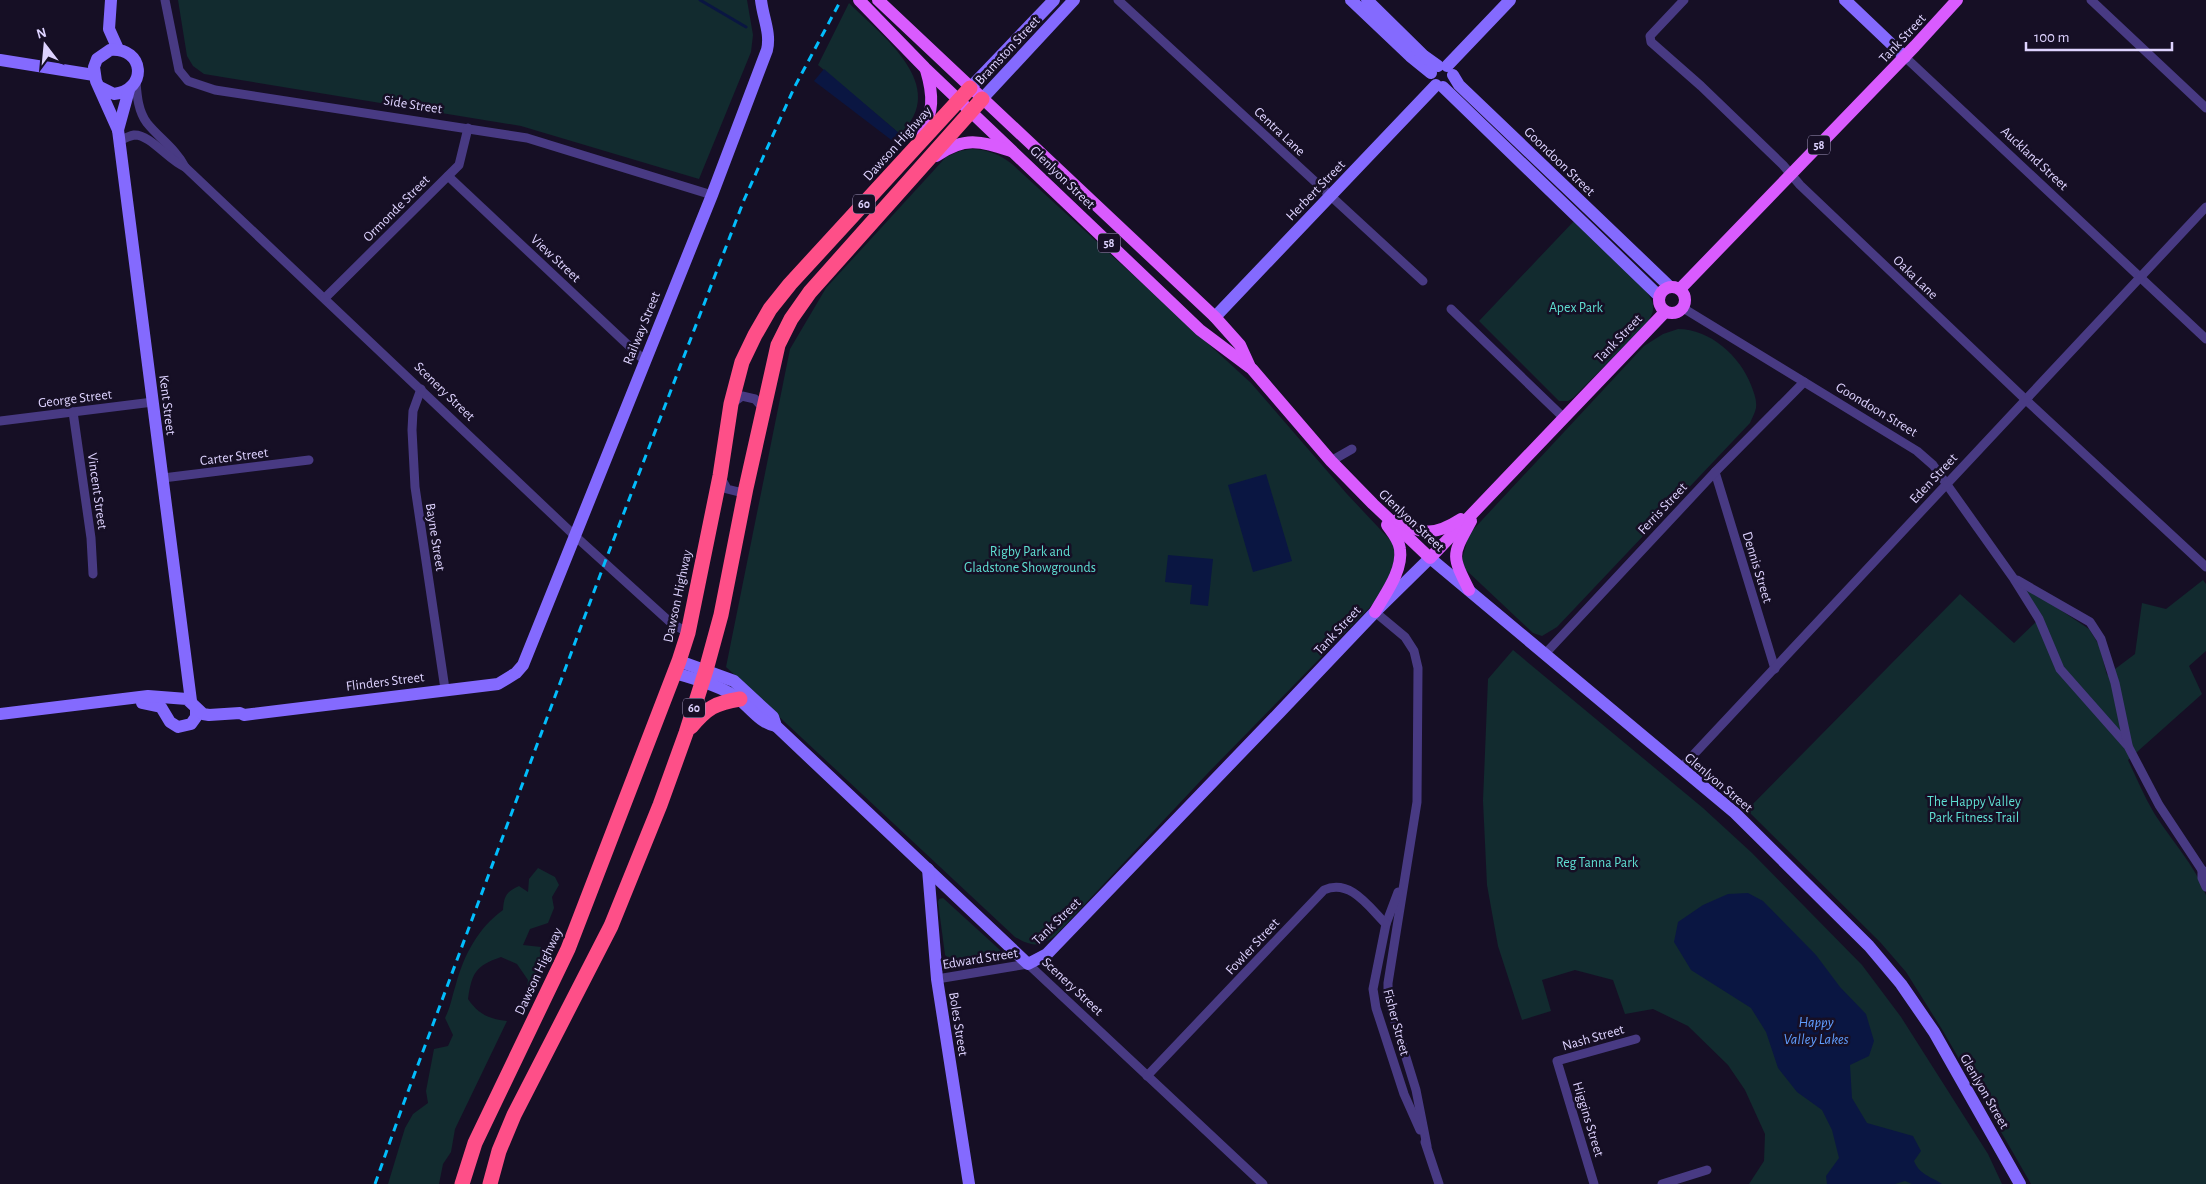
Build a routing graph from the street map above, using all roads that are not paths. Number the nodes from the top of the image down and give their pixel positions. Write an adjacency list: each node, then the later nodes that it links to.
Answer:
1 (111, 0): 16 (street)
2 (165, 0): 29 (street, Side Street)
3 (761, 0): 37 (street, Railway Street)
4 (859, 0): 19 (main road, Glenlyon Street / 58)
5 (878, 0): 24 (main road, Glenlyon Street / 58)
6 (1054, 0): 24 (street, Bramston Street)
7 (1074, 0): 26 (street, Bramston Street)
8 (1118, 0): 38 (street, Centra Lane)
9 (1350, 0): 21 (street, Goondoon Street)
10 (1367, 0): 21 (street, Goondoon Street)
11 (1510, 0): 21 (street, Herbert Street)
12 (1684, 0): 35 (street, Oaka Lane)
13 (1844, 0): 17 (street, Auckland Street)
14 (1957, 0): 17 (main road, Tank Street / 58)
15 (2091, 0): 27 (street)
16 (118, 49): 20 (street); 22 (street)
17 (1905, 57): 35 (main road, Tank Street / 58); 40 (street, Auckland Street)
18 (0, 60): 20 (street)
19 (925, 68): 25 (main road, Glenlyon Street / 58); 31 (main road)
20 (94, 74): 23 (street)
21 (1441, 75): 38 (street, Herbert Street); 42 (street, Goondoon Street); 43 (street, Goondoon Street)
22 (132, 86): 23 (street); 30 (street, Kent Street); 33 (street, Scenery Street)
23 (100, 87): 30 (street, Kent Street)
24 (970, 88): 25 (highway, Dawson Highway / 60); 26 (main road, Glenlyon Street / 58)
25 (959, 99): 28 (main road, Glenlyon Street / 58); 31 (highway, Dawson Highway / 60)
26 (982, 99): 28 (highway, 60); 48 (main road, Glenlyon Street / 58)
27 (2206, 108)
28 (971, 111): 32 (main road, Glenlyon Street / 58); 34 (highway, 60)
29 (468, 128): 36 (street, Ormonde Street); 37 (street, Side Street)
30 (118, 136): 33 (street, Scenery Street); 55 (street, Kent Street)
31 (920, 141): 56 (highway, Dawson Highway / 60)
32 (1014, 151): 34 (main road, 60); 51 (main road, Glenlyon Street / 58)
33 (185, 167): 44 (street, Scenery Street)
34 (920, 167): 57 (highway, 60)
35 (1791, 174): 42 (main road, Tank Street / 58); 54 (street, Oaka Lane)
36 (448, 176): 44 (street, Ormonde Street); 50 (street, View Street)
37 (712, 195): 50 (street, Railway Street)
38 (1330, 196): 41 (street, Centra Lane); 48 (street, Herbert Street)
39 (2206, 207): 40 (street, Eden Street)
40 (2140, 277): 49 (street, Auckland Street); 54 (street, Eden Street)
41 (1423, 281)
42 (1675, 288): 43 (main road, 58); 45 (main road)
43 (1659, 296): 47 (main road)
44 (325, 298): 53 (street, Scenery Street)
45 (1683, 308): 47 (main road); 52 (street, Goondoon Street)
46 (1451, 309): 59 (street)
47 (1665, 312): 59 (main road, Tank Street)
48 (1215, 316): 51 (main road, Glenlyon Street / 58)
49 (2206, 339)
50 (644, 360): 71 (street, Railway Street)
51 (1252, 370): 63 (main road, Glenlyon Street / 58)
52 (1804, 382): 64 (street, Ferris Street); 67 (street, Goondoon Street)
53 (421, 389): 71 (street, Scenery Street); 84 (street, Bayne Street)
54 (2026, 400): 67 (street, Eden Street); 73 (street, Oaka Lane)
55 (153, 402): 58 (street, George Street); 66 (street, Kent Street)
56 (731, 404): 57 (street); 65 (highway, Dawson Highway / 60)
57 (763, 408): 68 (highway, 60)
58 (73, 412): 60 (street, George Street); 74 (street, Vincent Street)
59 (1563, 418): 70 (main road, Tank Street)
60 (0, 421)
61 (1352, 449): 63 (street)
62 (308, 460): 66 (street, Carter Street)
63 (1331, 461): 69 (main road, Glenlyon Street / 58)
64 (1715, 472): 79 (street, Ferris Street); 82 (street, Dennis Street)
65 (720, 476): 68 (street); 78 (highway, Dawson Highway / 60)
66 (163, 478): 87 (street, Kent Street)
67 (1947, 482): 75 (street, Goondoon Street); 82 (street, Eden Street)
68 (746, 488): 83 (highway, 60)
69 (1373, 504): 70 (main road); 72 (main road, Glenlyon Street / 58); 77 (main road)
70 (1479, 506): 72 (main road, Tank Street); 76 (main road)
71 (574, 535): 78 (street, Scenery Street); 80 (street, Railway Street)
72 (1430, 558): 76 (street, Glenlyon Street); 77 (street, Tank Street)
73 (2206, 567)
74 (93, 574)
75 (2014, 579): 92 (street, Goondoon Street); 92 (street, Goondoon Street)
76 (1469, 590): 79 (street, Glenlyon Street)
77 (1374, 612): 96 (street, Fisher Street); 99 (street, Tank Street)
78 (688, 633): 81 (highway, Dawson Highway / 60)
79 (1544, 656): 93 (street, Glenlyon Street)
80 (522, 665): 84 (street, Flinders Street)
81 (677, 667): 83 (street, Scenery Street); 106 (highway, Dawson Highway / 60)
82 (1775, 669): 93 (street, Eden Street)
83 (704, 676): 86 (street, Scenery Street); 90 (street, Scenery Street); 91 (highway, 60)
84 (446, 689): 87 (street, Flinders Street)
85 (122, 699): 87 (street, Flinders Street); 88 (street, Flinders Street); 89 (street, Flinders Street)
86 (740, 699): 90 (street, Scenery Street); 91 (highway)
87 (187, 705): 89 (street); 89 (street, Flinders Street)
88 (0, 714)
89 (168, 718)
90 (776, 726): 94 (street, Scenery Street)
91 (686, 733): 107 (highway, 60)
92 (2128, 746): 95 (street, Goondoon Street)
93 (1681, 768): 113 (street, Glenlyon Street)
94 (928, 868): 99 (street, Scenery Street); 100 (street, Boles Street)
95 (2204, 871): 97 (street, Goondoon Street)
96 (1404, 873): 98 (street, Fisher Street); 104 (street, Fisher Street)
97 (2206, 887)
98 (1386, 924): 103 (street, Fowler Street); 104 (street, Fisher Street)
99 (1028, 964): 100 (street, Edward Street); 103 (street, Scenery Street)
100 (937, 978): 108 (street, Boles Street)
101 (1636, 1039): 102 (street, Nash Street)
102 (1557, 1061): 111 (street, Higgins Street)
103 (1147, 1076): 109 (street, Scenery Street)
104 (1427, 1146): 110 (street, Fisher Street)
105 (1707, 1170): 112 (street)
106 (462, 1184)
107 (490, 1184)
108 (969, 1184)
109 (1262, 1184)
110 (1439, 1184)
111 (1594, 1184)
112 (1662, 1184)
113 (2020, 1184)

